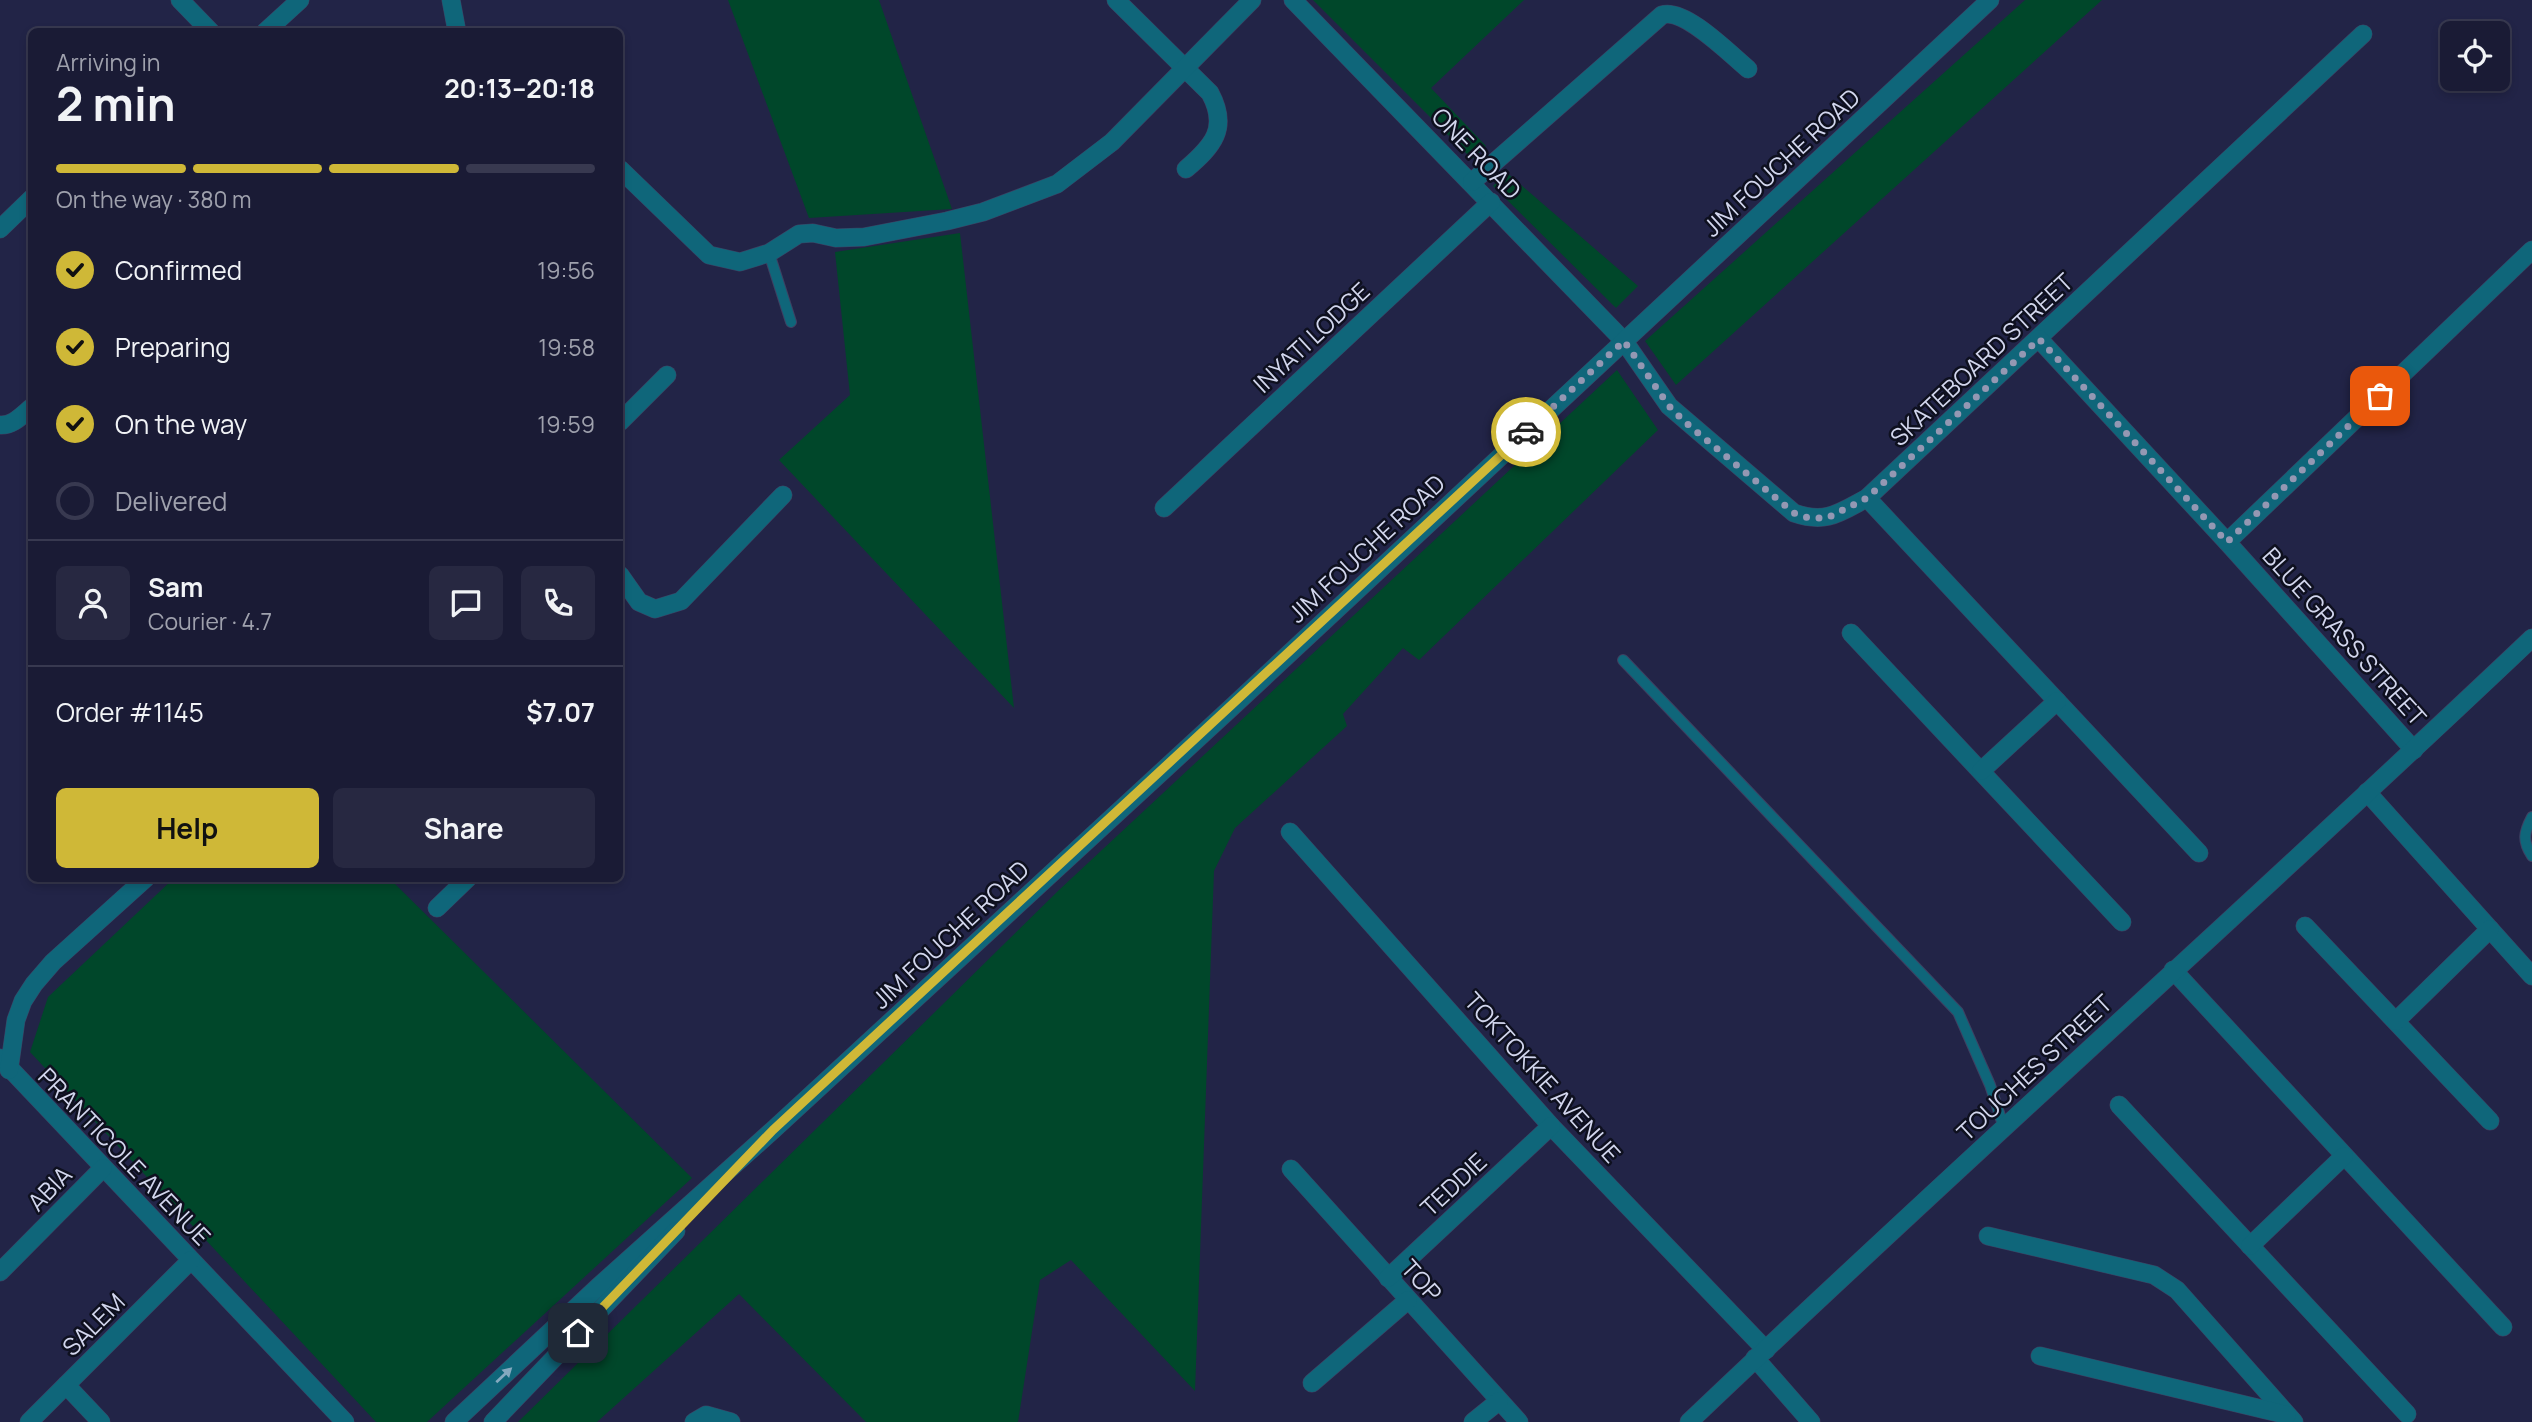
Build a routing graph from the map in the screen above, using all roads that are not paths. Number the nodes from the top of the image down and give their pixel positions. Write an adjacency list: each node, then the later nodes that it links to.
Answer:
1 (180, 0): 8 (street)
2 (300, 0): 9 (street)
3 (451, 0): 10 (street)
4 (1116, 0): 12 (street)
5 (1252, 0): 12 (street)
6 (1293, 0): 16 (street, ONE ROAD)
7 (1990, 0): 24 (street, JIM FOUCHE ROAD)
8 (207, 28)
9 (269, 28)
10 (456, 28)
11 (2363, 34): 23 (street, SKATEBOARD STREET)
12 (1184, 69): 14 (street); 21 (street)
13 (1748, 69): 16 (street)
14 (1186, 169)
15 (623, 172): 21 (street)
16 (1472, 182): 18 (street, ONE ROAD)
17 (28, 202): 19 (street)
18 (1490, 202): 24 (street, ONE ROAD); 31 (street, INYATI LODGE)
19 (0, 229)
20 (2532, 250): 32 (street)
21 (769, 253): 22 (lane)
22 (791, 322)
23 (2039, 339): 30 (street, SKATEBOARD STREET); 32 (street, BLUE GRASS STREET)
24 (1624, 341): 30 (street, SKATEBOARD STREET); 59 (street, JIM FOUCHE ROAD)
25 (667, 375): 27 (street)
26 (28, 410): 28 (street)
27 (623, 419)
28 (0, 425)
29 (783, 495): 33 (street)
30 (1867, 498): 37 (street)
31 (1164, 508)
32 (2227, 542): 38 (street, BLUE GRASS STREET)
33 (623, 579)
34 (1852, 633): 39 (street)
35 (2532, 638): 38 (street, TOUCHES STREET)
36 (1623, 660): 58 (lane)
37 (2057, 701): 39 (street); 43 (street)
38 (2414, 750): 40 (street, TOUCHES STREET)
39 (1981, 771): 48 (street)
40 (2367, 792): 50 (street); 51 (street, TOUCHES STREET)
41 (2532, 817): 44 (lane)
42 (1290, 832): 57 (street, TOKTOKKIE AVENUE)
43 (2199, 853)
44 (2532, 856)
45 (142, 882): 54 (street, PRANTICOLE AVENUE)
46 (464, 882): 47 (street)
47 (437, 908)
48 (2122, 922)
49 (2305, 926): 53 (street)
50 (2490, 929): 52 (street); 53 (street)
51 (2173, 970): 58 (street, TOUCHES STREET); 60 (street)
52 (2532, 976)
53 (2396, 1021): 56 (street)
54 (5, 1064): 61 (street, PRANTICOLE AVENUE)
55 (2119, 1105): 64 (street)
56 (2490, 1121)
57 (1552, 1126): 67 (street, TEDDIE); 70 (street, TOKTOKKIE AVENUE)
58 (2004, 1129): 70 (street, TOUCHES STREET)
59 (773, 1130): 80 (street, JIM FOUCHE ROAD, one-way to 59); 81 (street, JIM FOUCHE ROAD)
60 (2344, 1156): 64 (street); 69 (street)
61 (103, 1168): 65 (street, PRANTICOLE AVENUE); 66 (street, ABIA)
62 (1291, 1169): 67 (street, TOP)
63 (1988, 1236): 76 (street)
64 (2250, 1246): 75 (street)
65 (191, 1260): 73 (street, SALEM); 79 (street, PRANTICOLE AVENUE)
66 (0, 1272)
67 (1388, 1278): 68 (street, TOP)
68 (1408, 1300): 72 (street); 74 (street, TOP)
69 (2503, 1327)
70 (1760, 1354): 86 (street, TOUCHES STREET); 87 (street, TOKTOKKIE AVENUE)
71 (2040, 1356): 76 (street)
72 (1312, 1383)
73 (66, 1385): 77 (street, SALEM); 78 (street)
74 (1499, 1401): 84 (street); 85 (street, TOP)
75 (2407, 1414)
76 (2291, 1418)
77 (29, 1422)
78 (102, 1422)
79 (345, 1422)
80 (454, 1422)
81 (493, 1422)
82 (694, 1422): 83 (street)
83 (731, 1422)
84 (1473, 1422)
85 (1519, 1422)
86 (1689, 1422)
87 (1811, 1422)

